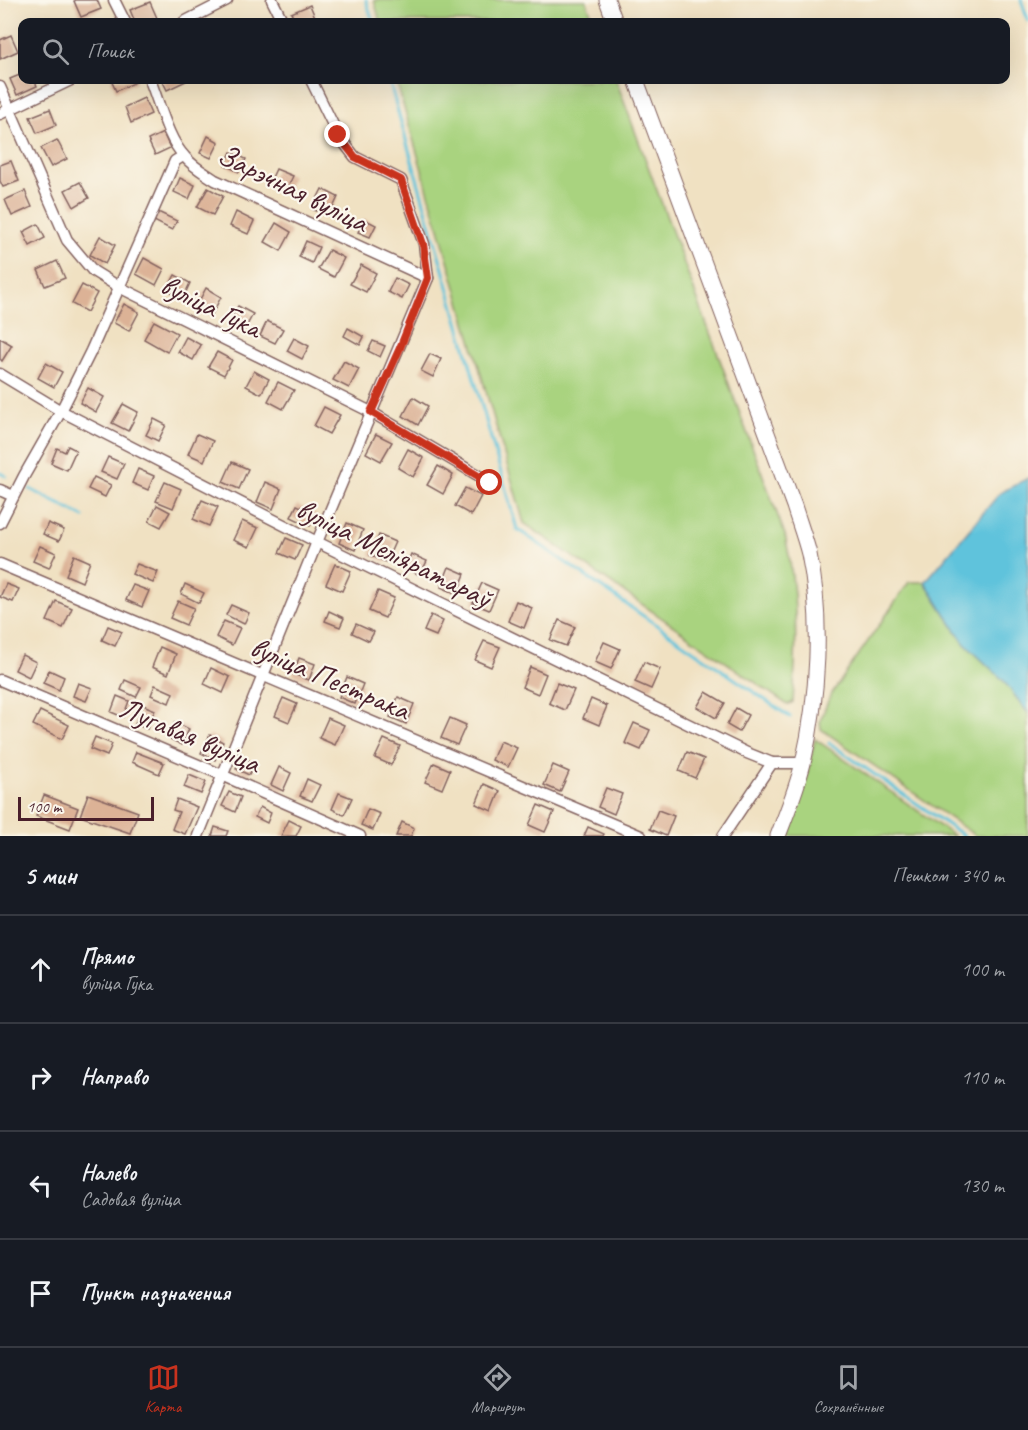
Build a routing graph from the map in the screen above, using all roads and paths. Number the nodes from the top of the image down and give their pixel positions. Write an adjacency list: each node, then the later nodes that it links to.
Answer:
1 (114, 0): 5 (street)
2 (226, 0): 6 (street)
3 (272, 0): 7 (street)
4 (607, 0): 8 (main road)
5 (123, 18)
6 (192, 18)
7 (281, 18)
8 (614, 18)
9 (62, 84): 14 (street)
10 (152, 84): 16 (street, Зарэчная вуліца)
11 (313, 84): 17 (street)
12 (637, 84): 30 (main road)
13 (0, 87): 14 (street, вуліца Гука)
14 (10, 108): 15 (street); 18 (street, вуліца Гука)
15 (0, 114)
16 (183, 156): 17 (street, Зарэчная вуліца); 18 (street)
17 (428, 278): 21 (street)
18 (119, 287): 20 (street); 21 (street, вуліца Гука)
19 (0, 374): 20 (street, вуліца Меліяратараў)
20 (61, 411): 24 (street); 26 (street, вуліца Меліяратараў)
21 (371, 412): 22 (street, вуліца Гука); 26 (street)
22 (490, 483)
23 (0, 490): 24 (street)
24 (13, 496): 25 (street)
25 (0, 523)
26 (317, 542): 28 (street); 31 (street, вуліца Меліяратараў)
27 (0, 564): 28 (street, вуліца Пестрака)
28 (263, 676): 32 (street); 35 (street, вуліца Пестрака)
29 (0, 680): 32 (street, Лугавая вуліца)
30 (803, 763): 31 (street); 37 (main road)
31 (772, 764): 36 (street)
32 (222, 775): 33 (street); 34 (street, Лугавая вуліца)
33 (198, 836)
34 (360, 836)
35 (641, 836)
36 (723, 836)
37 (778, 836)

